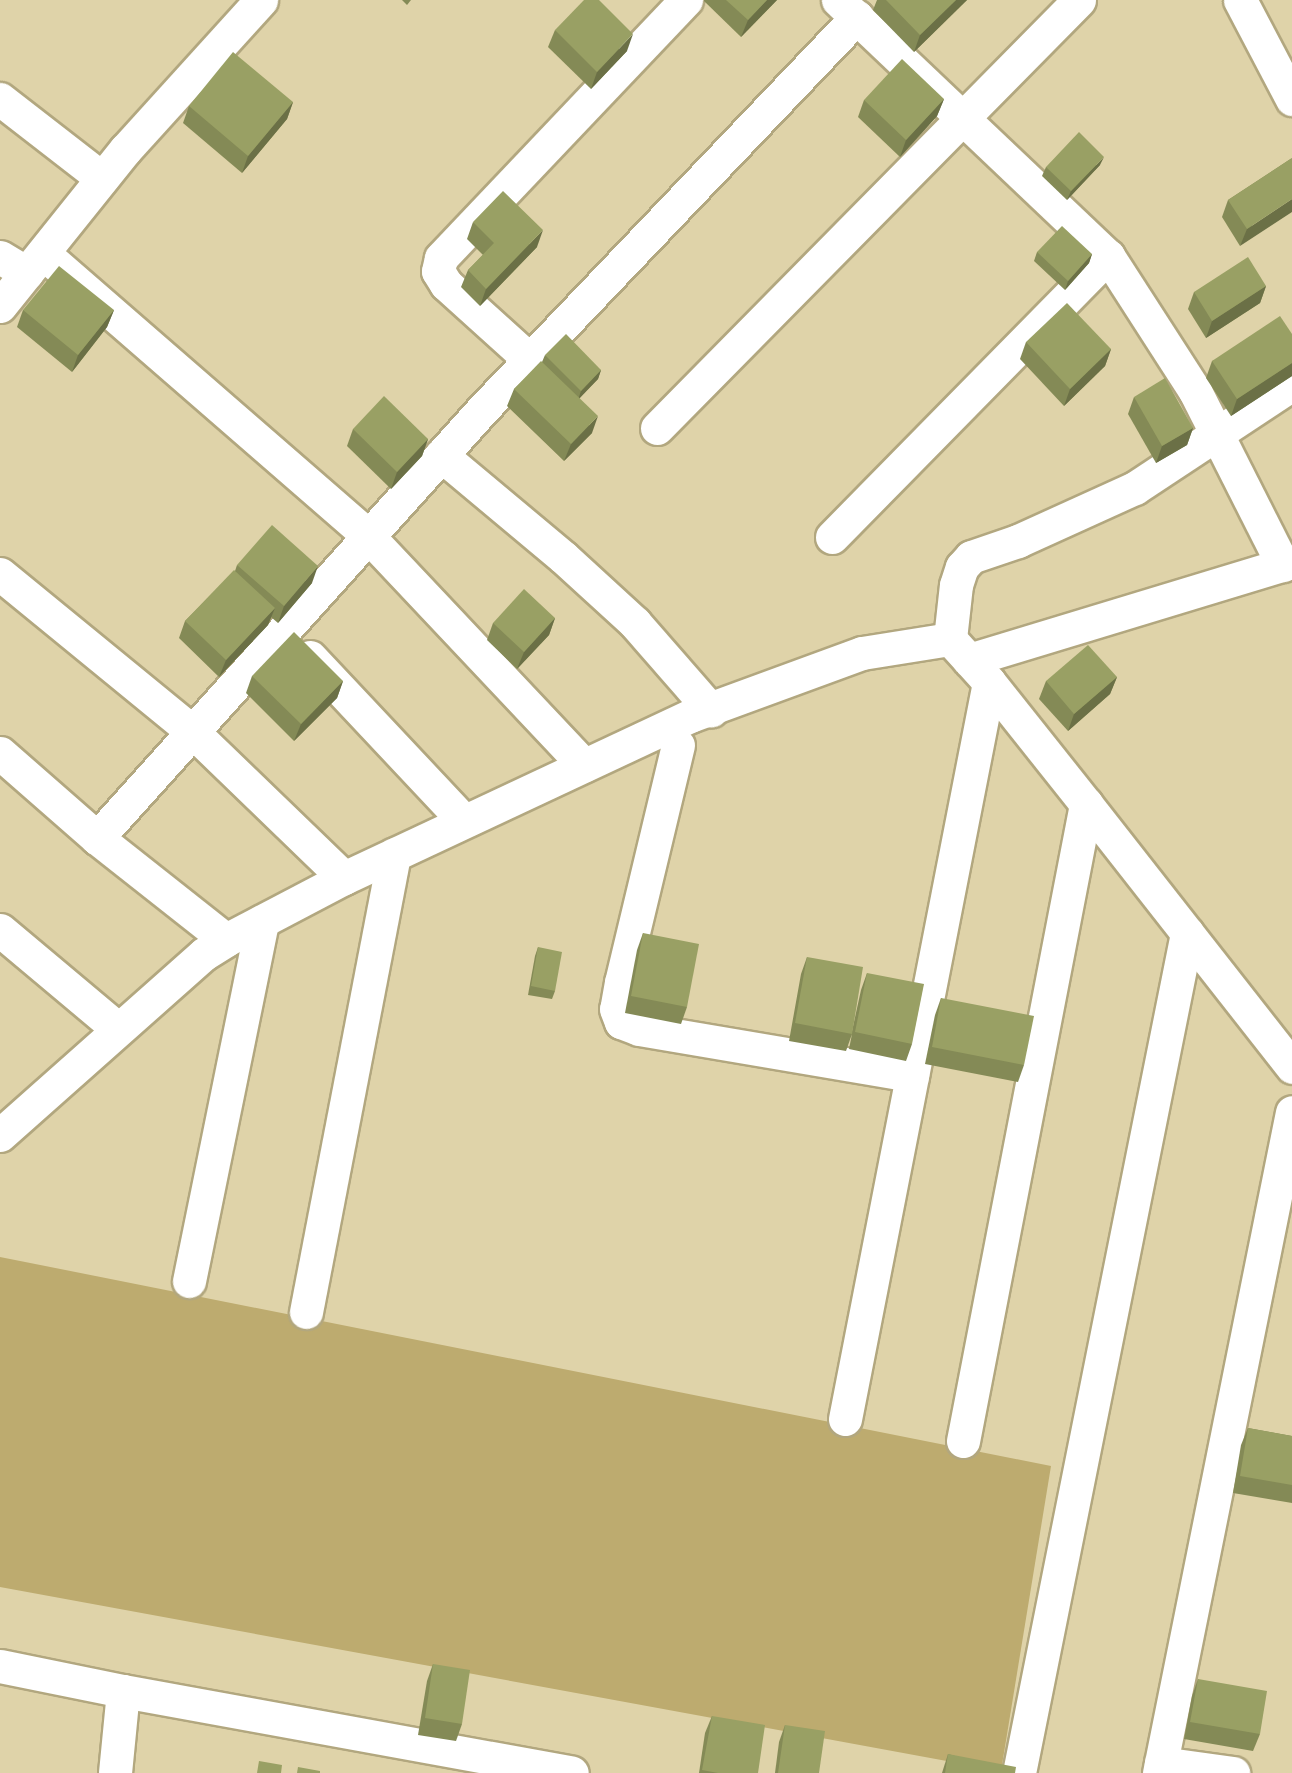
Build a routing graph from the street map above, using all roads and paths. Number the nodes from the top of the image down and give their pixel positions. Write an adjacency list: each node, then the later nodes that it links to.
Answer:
1 (686, 0): 13 (street)
2 (1079, 0): 8 (street)
3 (1240, 0): 7 (street)
4 (246, 5): 9 (street)
5 (847, 9): 8 (street); 13 (street)
6 (0, 99): 9 (street)
7 (1292, 99)
8 (963, 117): 10 (street); 15 (street)
9 (102, 178): 11 (street)
10 (1108, 256): 16 (street); 19 (street)
11 (23, 261): 12 (street); 18 (street)
12 (0, 306)
13 (530, 360): 17 (street)
14 (1292, 384): 16 (street)
15 (657, 428)
16 (1217, 434): 20 (street); 23 (street)
17 (441, 455): 18 (street); 24 (street)
18 (368, 536): 22 (street); 28 (street)
19 (832, 537)
20 (1288, 564): 23 (street)
21 (0, 574): 25 (street)
22 (285, 629): 25 (street); 30 (street)
23 (970, 660): 24 (street); 29 (street); 40 (street)
24 (711, 710): 28 (street)
25 (193, 732): 31 (street); 33 (street)
26 (678, 745): 40 (street)
27 (0, 753): 31 (street)
28 (584, 765): 30 (street)
29 (1086, 804): 36 (street); 46 (street)
30 (464, 821): 32 (street)
31 (97, 838): 37 (street)
32 (394, 854): 33 (street); 44 (street)
33 (344, 878): 34 (street)
34 (262, 921): 37 (street); 43 (street)
35 (0, 930): 38 (street)
36 (1187, 933): 39 (street); 52 (street)
37 (226, 940): 38 (street)
38 (118, 1029): 42 (street)
39 (1292, 1066)
40 (912, 1075): 45 (street)
41 (1292, 1112): 49 (street)
42 (1, 1133)
43 (189, 1281)
44 (306, 1312)
45 (845, 1419)
46 (963, 1441)
47 (0, 1666): 48 (street)
48 (123, 1691): 50 (street); 51 (street)
49 (1160, 1768): 53 (street)
50 (115, 1773)
51 (572, 1773)
52 (1019, 1773)
53 (1233, 1773)

